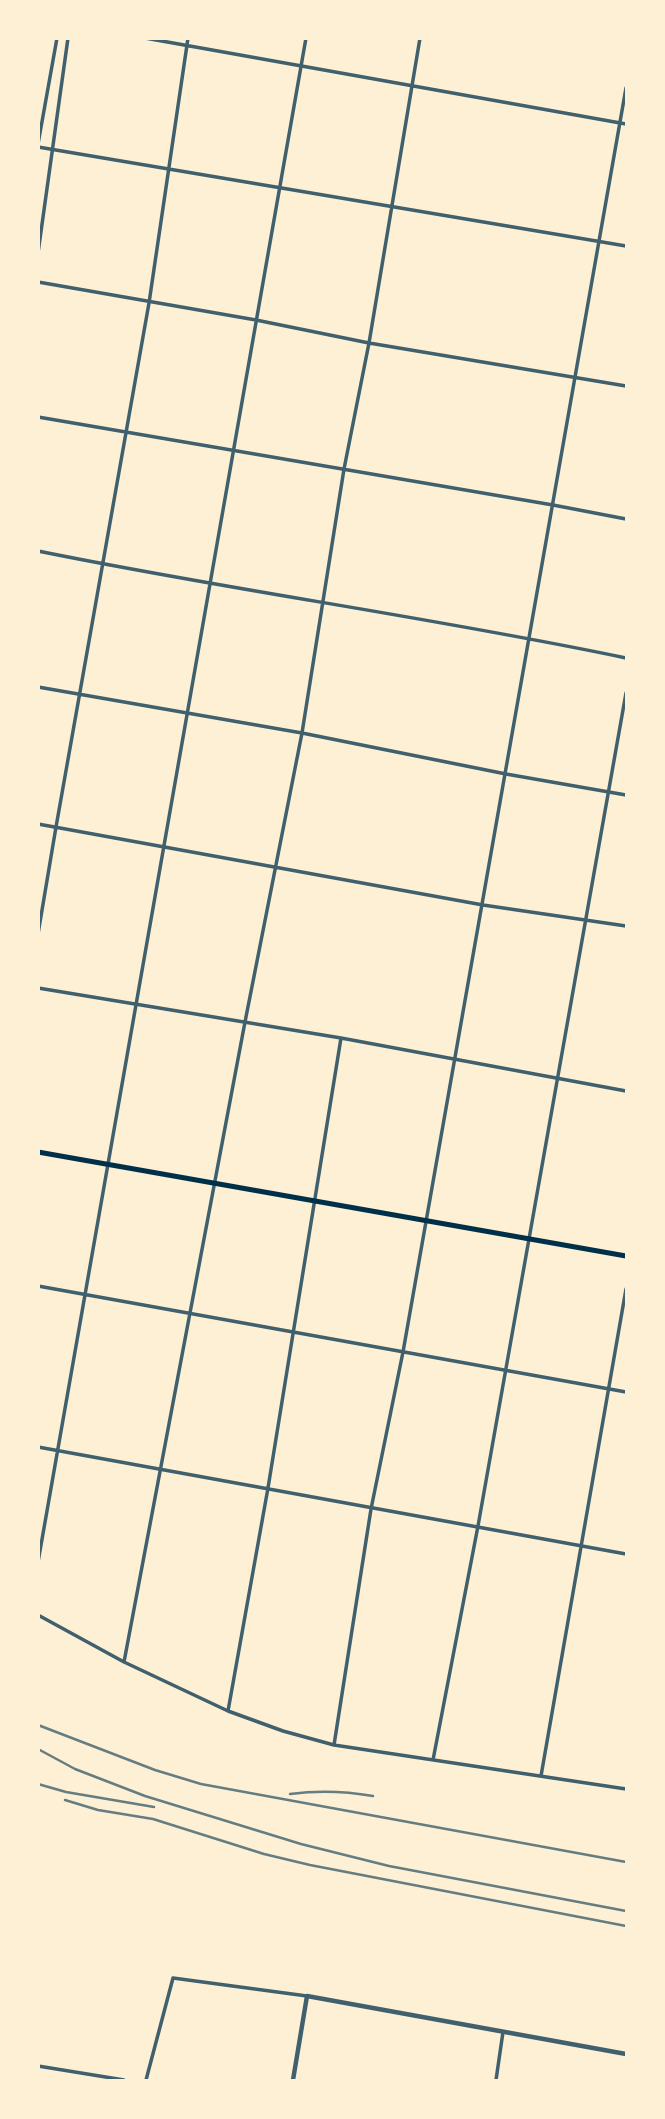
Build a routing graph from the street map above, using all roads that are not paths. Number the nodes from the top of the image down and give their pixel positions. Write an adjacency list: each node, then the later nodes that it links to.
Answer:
1 (57, 38): 13 (street)
2 (68, 38): 14 (street)
3 (145, 38): 7 (street)
4 (188, 38): 7 (street)
5 (306, 38): 8 (street)
6 (420, 38): 9 (street)
7 (187, 46): 8 (street); 15 (street)
8 (301, 66): 9 (street); 16 (street)
9 (411, 85): 11 (street); 17 (street)
10 (626, 88): 11 (street)
11 (620, 123): 12 (street); 18 (street)
12 (626, 124)
13 (38, 146): 14 (street)
14 (52, 151): 15 (street); 20 (street)
15 (169, 170): 16 (street); 22 (street)
16 (279, 189): 17 (street); 23 (street)
17 (391, 208): 18 (street); 24 (street)
18 (599, 242): 19 (street); 25 (street)
19 (626, 246)
20 (38, 253)
21 (38, 282): 22 (street)
22 (149, 303): 23 (street); 28 (street)
23 (256, 320): 24 (street); 29 (street)
24 (369, 343): 25 (street); 30 (street)
25 (577, 377): 26 (street); 31 (street)
26 (626, 386)
27 (38, 417): 28 (street)
28 (126, 433): 29 (street); 34 (street)
29 (233, 451): 30 (street); 35 (street)
30 (344, 469): 31 (street); 36 (street)
31 (553, 505): 32 (street); 37 (street)
32 (626, 519)
33 (38, 551): 34 (street)
34 (103, 564): 35 (street); 41 (street)
35 (210, 582): 36 (street); 42 (street)
36 (322, 604): 37 (street); 43 (street)
37 (530, 638): 38 (street); 44 (street)
38 (626, 658)
39 (38, 687): 41 (street)
40 (626, 693): 45 (street)
41 (79, 694): 42 (street); 48 (street)
42 (187, 713): 43 (street); 49 (street)
43 (302, 733): 44 (street); 50 (street)
44 (506, 774): 45 (street); 51 (street)
45 (609, 792): 46 (street); 52 (street)
46 (626, 795)
47 (38, 824): 48 (street)
48 (55, 827): 49 (street); 54 (street)
49 (163, 845): 50 (street); 56 (street)
50 (275, 867): 51 (street); 57 (street)
51 (483, 905): 52 (street); 59 (street)
52 (586, 919): 53 (street); 60 (street)
53 (626, 926)
54 (38, 934)
55 (38, 988): 56 (street)
56 (136, 1004): 57 (street); 63 (street)
57 (244, 1022): 58 (street); 64 (street)
58 (341, 1038): 59 (street); 65 (street)
59 (454, 1059): 60 (street); 66 (street)
60 (558, 1079): 61 (street); 67 (street)
61 (626, 1091)
62 (38, 1152): 63 (main road)
63 (108, 1164): 64 (main road); 71 (street)
64 (215, 1183): 65 (main road); 72 (street)
65 (314, 1201): 66 (main road); 73 (street)
66 (426, 1220): 67 (main road); 74 (street)
67 (530, 1238): 68 (main road); 75 (street)
68 (626, 1256)
69 (38, 1286): 71 (street)
70 (626, 1289): 76 (street)
71 (87, 1294): 72 (street); 79 (street)
72 (191, 1314): 73 (street); 80 (street)
73 (293, 1332): 74 (street); 81 (street)
74 (402, 1352): 75 (street); 82 (street)
75 (506, 1371): 76 (street); 83 (street)
76 (609, 1389): 77 (street); 84 (street)
77 (626, 1392)
78 (38, 1447): 79 (street)
79 (60, 1450): 80 (street); 86 (street)
80 (162, 1469): 81 (street); 88 (street)
81 (268, 1488): 82 (street); 89 (street)
82 (371, 1509): 83 (street); 90 (street)
83 (478, 1526): 84 (street); 91 (street)
84 (581, 1546): 85 (street); 92 (street)
85 (626, 1554)
86 (38, 1562)
87 (38, 1615): 88 (street)
88 (124, 1662): 89 (street)
89 (228, 1712): 90 (street)
90 (334, 1745): 91 (street)
91 (433, 1760): 92 (street)
92 (541, 1776): 93 (street)
93 (626, 1789)
94 (307, 1996): 95 (street); 99 (street); 100 (street)
95 (503, 2032): 96 (street); 101 (street)
96 (626, 2054)
97 (38, 2066): 98 (street)
98 (124, 2081)
99 (146, 2081)
100 (293, 2081)
101 (496, 2081)

